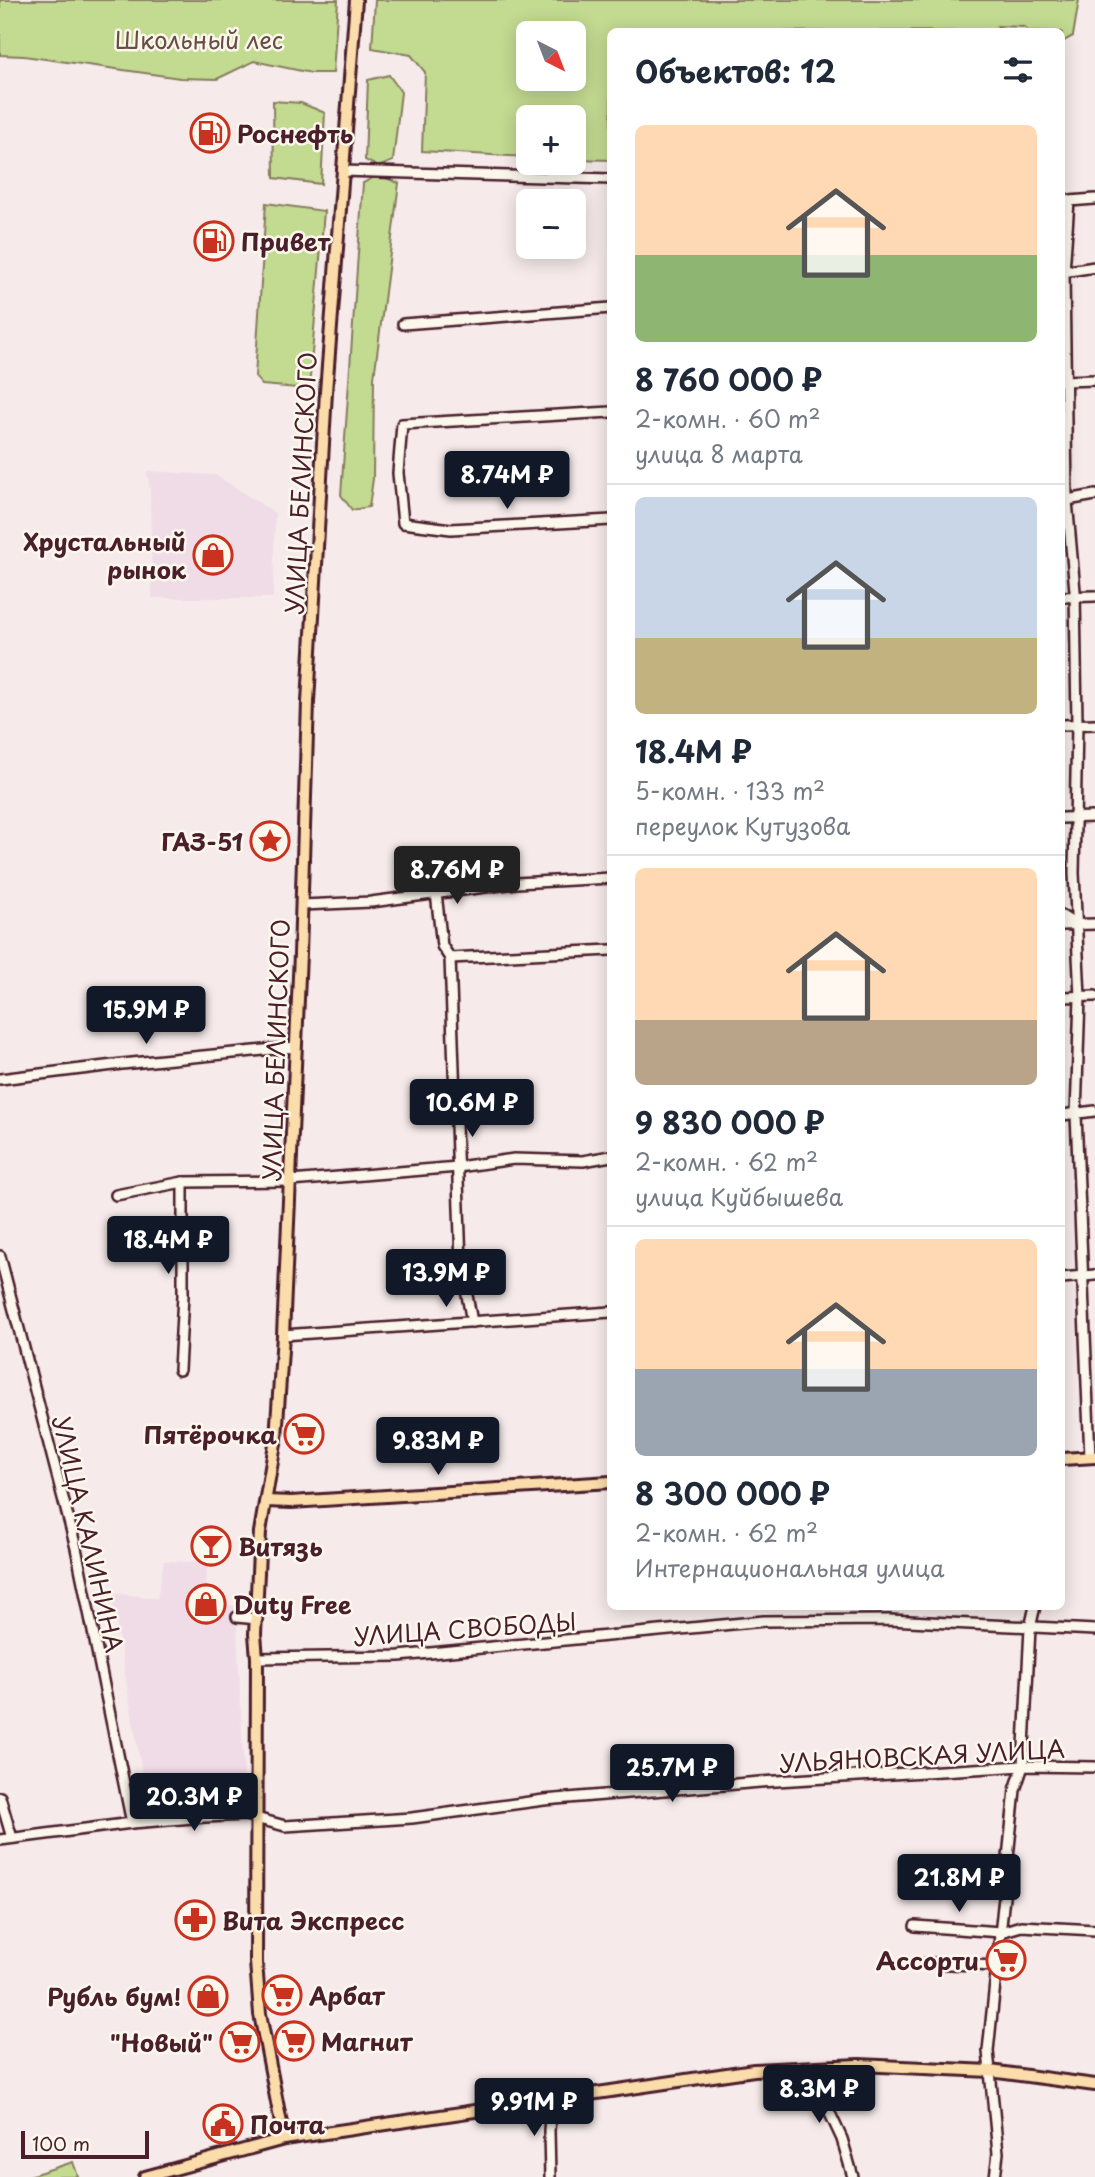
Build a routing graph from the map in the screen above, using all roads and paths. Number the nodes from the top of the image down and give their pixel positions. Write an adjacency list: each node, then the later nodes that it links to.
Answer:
1 (356, 0): 2 (main road, УЛИЦА БЕЛИНСКОГО)
2 (343, 171): 3 (street); 29 (main road, УЛИЦА БЕЛИНСКОГО)
3 (607, 179)
4 (1066, 199): 5 (street); 6 (street)
5 (1095, 199)
6 (1065, 223)
7 (1095, 267): 8 (street)
8 (1065, 272)
9 (607, 308): 10 (street)
10 (403, 324)
11 (1095, 380): 12 (street)
12 (1065, 381)
13 (607, 412): 16 (street)
14 (1095, 495): 15 (street)
15 (1065, 501): 17 (street)
16 (607, 520)
17 (1075, 596): 18 (street); 19 (street); 22 (street)
18 (1095, 596)
19 (1065, 597)
20 (1095, 724): 22 (street)
21 (1065, 725): 22 (street)
22 (1077, 725): 23 (street)
23 (1075, 817): 24 (street); 25 (street); 26 (street); 33 (street)
24 (1095, 817)
25 (1065, 818)
26 (1065, 823)
27 (607, 878): 28 (street)
28 (436, 893): 29 (street); 35 (street)
29 (302, 905): 39 (main road, УЛИЦА БЕЛИНСКОГО)
30 (1065, 918): 33 (street)
31 (1095, 924): 33 (street)
32 (1065, 925): 33 (street)
33 (1077, 926): 37 (street)
34 (607, 950): 35 (street)
35 (450, 958): 45 (street)
36 (1095, 996): 37 (street)
37 (1080, 997): 38 (street); 42 (street)
38 (1065, 998)
39 (295, 1046): 40 (street); 46 (main road, УЛИЦА БЕЛИНСКОГО)
40 (0, 1079)
41 (1095, 1111): 42 (street)
42 (1076, 1114): 43 (street); 50 (street)
43 (1065, 1115)
44 (607, 1157): 45 (street)
45 (458, 1167): 46 (street); 54 (street)
46 (291, 1181): 47 (street); 55 (main road, УЛИЦА БЕЛИНСКОГО)
47 (183, 1182): 48 (street); 56 (street)
48 (116, 1195)
49 (0, 1256): 71 (street, УЛИЦА КАЛИНИНА)
50 (1082, 1275): 51 (street); 52 (street); 57 (street)
51 (1095, 1275)
52 (1065, 1278)
53 (607, 1312): 54 (street)
54 (472, 1322): 55 (street)
55 (284, 1335): 60 (main road, УЛИЦА БЕЛИНСКОГО)
56 (179, 1370)
57 (1092, 1457): 58 (main road)
58 (1065, 1459)
59 (607, 1482): 60 (main road)
60 (266, 1501): 63 (main road, УЛИЦА БЕЛИНСКОГО)
61 (1034, 1610): 64 (street)
62 (237, 1616): 63 (street)
63 (257, 1619): 66 (main road, УЛИЦА БЕЛИНСКОГО)
64 (1030, 1628): 65 (street, УЛИЦА СВОБОДЫ); 66 (street, УЛИЦА СВОБОДЫ); 67 (street)
65 (1095, 1630)
66 (257, 1658): 70 (main road, УЛИЦА БЕЛИНСКОГО)
67 (1023, 1766): 68 (street, УЛЬЯНОВСКАЯ УЛИЦА); 70 (street, УЛЬЯНОВСКАЯ УЛИЦА); 76 (street)
68 (1095, 1767)
69 (0, 1797): 72 (street)
70 (256, 1817): 71 (street, УЛЬЯНОВСКАЯ УЛИЦА); 83 (main road, УЛИЦА БЕЛИНСКОГО)
71 (132, 1823): 72 (street, УЛЬЯНОВСКАЯ УЛИЦА)
72 (12, 1838): 73 (street, УЛЬЯНОВСКАЯ УЛИЦА)
73 (0, 1840)
74 (915, 1926): 76 (street)
75 (1095, 1930): 76 (street)
76 (1001, 1932): 78 (street)
77 (927, 1963): 78 (street)
78 (996, 1966): 80 (street)
79 (825, 2066): 80 (main road); 82 (main road); 86 (street)
80 (990, 2071): 81 (main road); 87 (street)
81 (1095, 2085)
82 (551, 2100): 83 (main road); 85 (street)
83 (284, 2138): 84 (main road)
84 (145, 2177)
85 (550, 2177)
86 (853, 2177)
87 (995, 2177)

